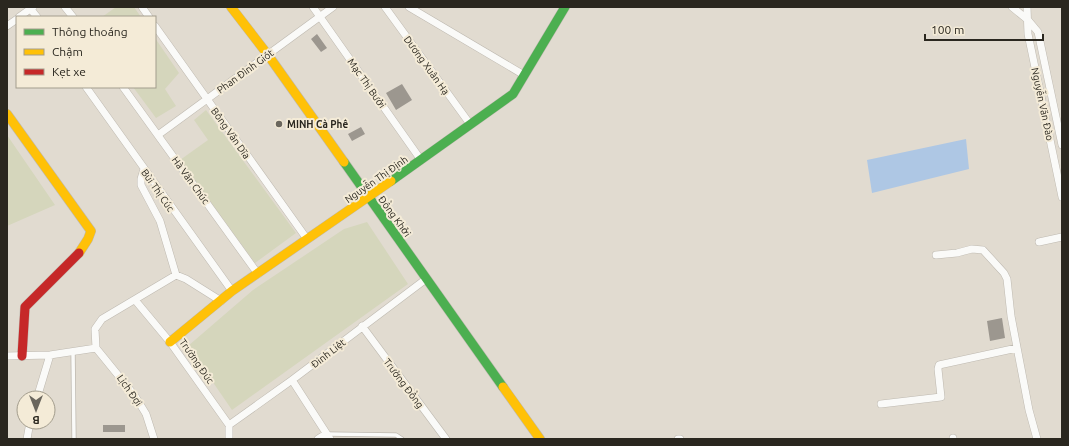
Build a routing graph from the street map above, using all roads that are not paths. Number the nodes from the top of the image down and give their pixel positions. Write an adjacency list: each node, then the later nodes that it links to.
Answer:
1 (65, 7): 13 (street)
2 (142, 7): 14 (street)
3 (231, 7): 20 (street, Đồng Khởi)
4 (313, 7): 15 (street, Mạc Thị Bưởi)
5 (332, 7): 15 (street, Phan Đình Giót)
6 (385, 7): 26 (street, Dương Xuân Hạ)
7 (409, 7): 21 (street)
8 (1012, 7): 17 (street)
9 (1027, 7): 17 (street, Nguyễn Văn Đào)
10 (31, 8): 12 (street)
11 (561, 8): 21 (street, Nguyễn Thị Định)
12 (21, 16)
13 (71, 16)
14 (148, 16)
15 (320, 17): 20 (street, Phan Đình Giót); 31 (street, Mạc Thị Bưởi)
16 (16, 19): 18 (street)
17 (1028, 20): 27 (street, Nguyễn Văn Đào); 28 (street, Nguyễn Văn Đào)
18 (7, 26)
19 (156, 27): 24 (street, Bông Văn Dĩa)
20 (268, 55): 24 (street, Phan Đình Giót); 34 (street, Đồng Khởi)
21 (524, 75): 26 (street, Nguyễn Thị Định)
22 (87, 88): 32 (street, Bùi Thị Cúc)
23 (124, 88): 29 (street, Hà Văn Chúc)
24 (207, 99): 29 (street, Phan Đình Giót); 36 (street, Bông Văn Dĩa)
25 (7, 114): 52 (street)
26 (470, 124): 31 (street, Nguyễn Thị Định)
27 (1060, 124): 28 (street); 30 (street, Nguyễn Văn Đào)
28 (1048, 126): 33 (street, Nguyễn Văn Đào)
29 (158, 135): 39 (street, Hà Văn Chúc)
30 (1062, 145)
31 (420, 160): 34 (street, Nguyễn Thị Định)
32 (144, 170): 40 (street); 42 (street, Bùi Thị Cúc)
33 (1062, 196)
34 (368, 198): 36 (street, Nguyễn Thị Định); 41 (street, Đồng Khởi)
35 (1062, 237): 37 (street)
36 (307, 240): 39 (street, Nguyễn Thị Định)
37 (1039, 242)
38 (936, 255): 48 (street)
39 (258, 274): 42 (street, Nguyễn Thị Định)
40 (176, 275): 43 (street); 44 (street)
41 (426, 280): 45 (street, Đinh Liệt); 64 (street, Đồng Khởi)
42 (232, 291): 44 (street, Nguyễn Thị Định)
43 (135, 300): 46 (street, Trường Đúc); 47 (street)
44 (221, 300): 46 (street, Nguyễn Thị Định)
45 (362, 326): 53 (street, Đinh Liệt); 63 (street, Trường Đồng)
46 (170, 342): 56 (street, Trường Đúc)
47 (96, 348): 49 (street); 59 (street, Lịch Đợi)
48 (1017, 348): 55 (street); 65 (street)
49 (73, 351): 50 (street); 58 (lane)
50 (50, 355): 52 (street); 54 (street)
51 (7, 356): 52 (street)
52 (22, 356)
53 (292, 380): 56 (street, Đinh Liệt); 57 (street)
54 (39, 390)
55 (881, 404)
56 (229, 425): 60 (street)
57 (328, 436): 61 (street); 62 (lane)
58 (74, 439)
59 (154, 439)
60 (229, 439)
61 (318, 439)
62 (402, 439)
63 (446, 439)
64 (540, 439)
65 (1037, 439)

